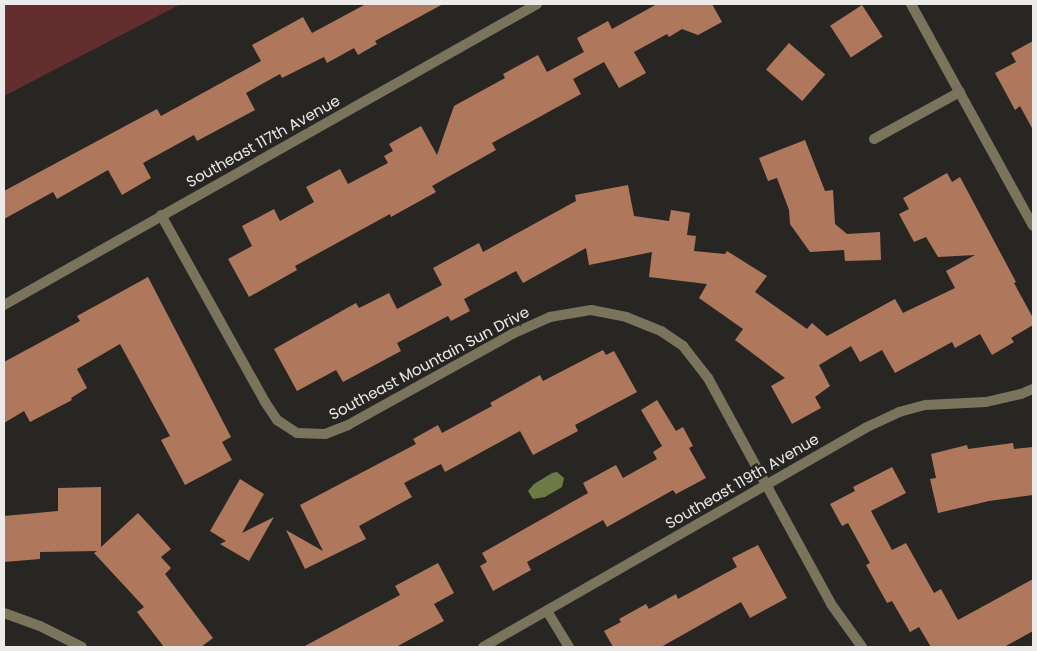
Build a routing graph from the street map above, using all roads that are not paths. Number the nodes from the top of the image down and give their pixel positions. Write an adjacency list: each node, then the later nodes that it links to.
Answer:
1 (537, 4): 5 (street, Southeast 117th Avenue)
2 (911, 4): 3 (street)
3 (960, 92): 4 (street); 6 (street)
4 (874, 139)
5 (161, 215): 7 (street, Southeast 117th Avenue); 9 (street, Southeast Mountain Sun Drive)
6 (1033, 226)
7 (4, 305)
8 (1033, 389): 9 (street, Southeast 119th Avenue)
9 (766, 484): 10 (street, Southeast 119th Avenue); 15 (street, Southeast Mountain Sun Drive)
10 (547, 611): 13 (street, Southeast 119th Avenue); 14 (street)
11 (4, 613): 12 (street)
12 (82, 647)
13 (483, 647)
14 (569, 647)
15 (862, 647)

